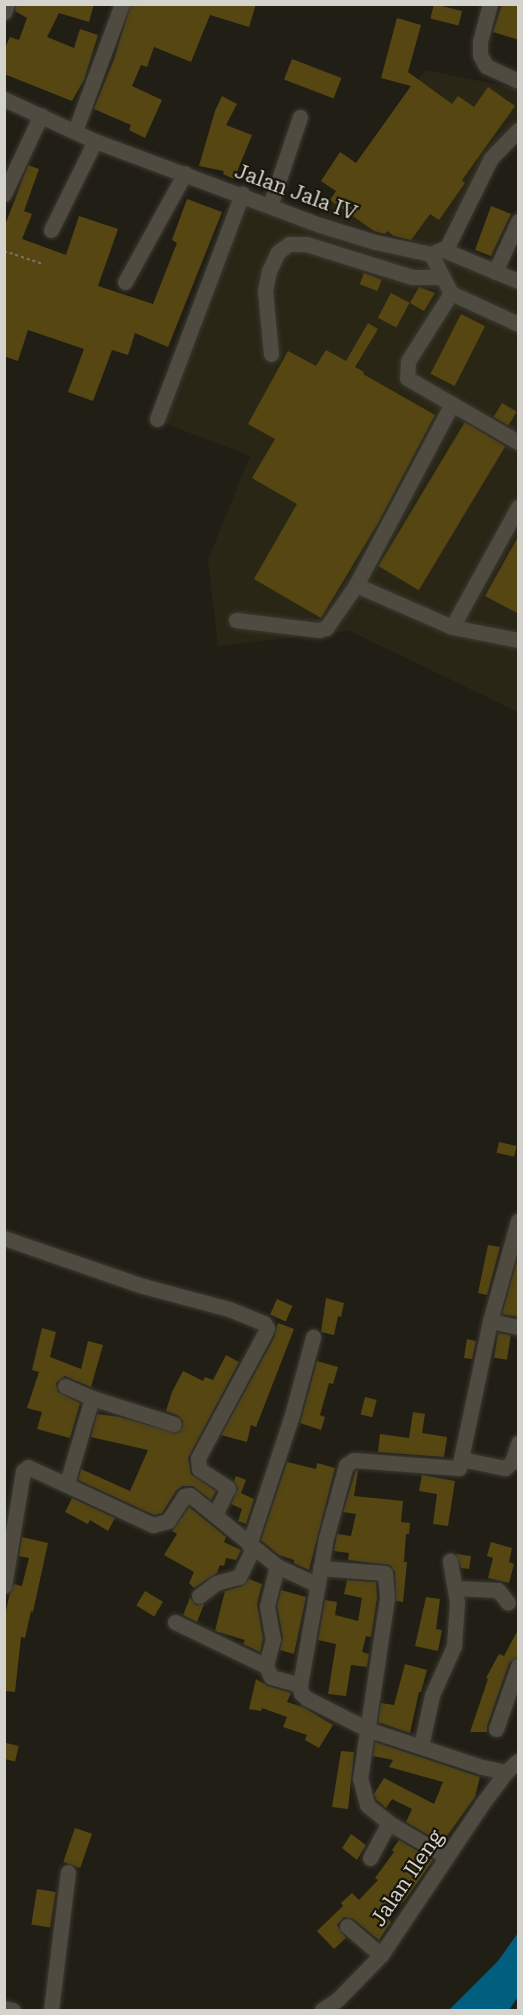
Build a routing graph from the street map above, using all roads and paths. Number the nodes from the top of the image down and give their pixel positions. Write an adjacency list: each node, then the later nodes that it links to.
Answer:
1 (7, 4): 4 (street)
2 (123, 4): 10 (street)
3 (490, 4): 5 (street)
4 (4, 12)
5 (519, 81)
6 (4, 99): 7 (street, Jalan Jala IV)
7 (41, 115): 10 (street, Jalan Jala IV); 13 (street)
8 (300, 117): 15 (street)
9 (519, 130): 19 (street)
10 (75, 131): 11 (street, Jalan Jala IV)
11 (95, 141): 12 (street, Jalan Jala IV); 17 (street)
12 (185, 173): 14 (street, Jalan Jala IV); 24 (street)
13 (4, 194)
14 (242, 194): 15 (street, Jalan Jala IV); 29 (street)
15 (270, 206): 19 (street, Jalan Jala IV)
16 (519, 220): 21 (street)
17 (51, 230)
18 (4, 251): 20 (path)
19 (437, 252): 21 (street, Jalan Jala IV); 22 (street)
20 (43, 264)
21 (495, 272): 23 (street, Jalan Jala IV)
22 (440, 277): 25 (street); 27 (street)
23 (519, 281)
24 (125, 282)
25 (451, 293): 26 (street); 28 (street)
26 (519, 324)
27 (271, 354)
28 (452, 404): 30 (street); 32 (street)
29 (156, 419)
30 (519, 442)
31 (519, 507): 34 (street)
32 (356, 585): 33 (street); 34 (street)
33 (236, 620)
34 (452, 627): 35 (street)
35 (519, 640)
36 (519, 1221): 38 (street)
37 (4, 1238): 47 (street)
38 (490, 1321): 39 (street); 45 (street)
39 (519, 1327)
40 (313, 1337): 48 (street)
41 (65, 1386): 42 (street)
42 (92, 1398): 43 (street); 46 (street)
43 (174, 1424)
44 (519, 1443): 45 (street)
45 (461, 1459): 52 (street)
46 (67, 1483): 47 (street); 49 (street)
47 (214, 1515): 48 (street)
48 (251, 1546): 51 (street); 56 (street)
49 (7, 1555): 54 (street)
50 (450, 1561): 55 (street)
51 (277, 1566): 53 (street); 59 (street)
52 (320, 1568): 53 (street); 63 (street)
53 (318, 1585): 61 (street)
54 (4, 1586)
55 (455, 1588): 57 (street); 65 (street)
56 (199, 1596)
57 (508, 1603)
58 (175, 1622): 59 (street)
59 (266, 1666): 61 (street)
60 (519, 1666): 62 (street)
61 (300, 1685): 63 (street)
62 (513, 1694): 64 (street)
63 (367, 1729): 65 (street); 68 (street)
64 (496, 1729)
65 (421, 1746): 67 (street)
66 (519, 1761): 67 (street, Jalan Ileng)
67 (506, 1772): 69 (street, Jalan Ileng)
68 (389, 1823): 69 (street); 70 (street)
69 (447, 1857): 73 (street, Jalan Ileng)
70 (370, 1858)
71 (68, 1872): 76 (street)
72 (347, 1926): 73 (street)
73 (381, 1955): 77 (street, Jalan Ileng)
74 (4, 2008): 75 (street)
75 (13, 2010)
76 (51, 2010)
77 (322, 2010)

